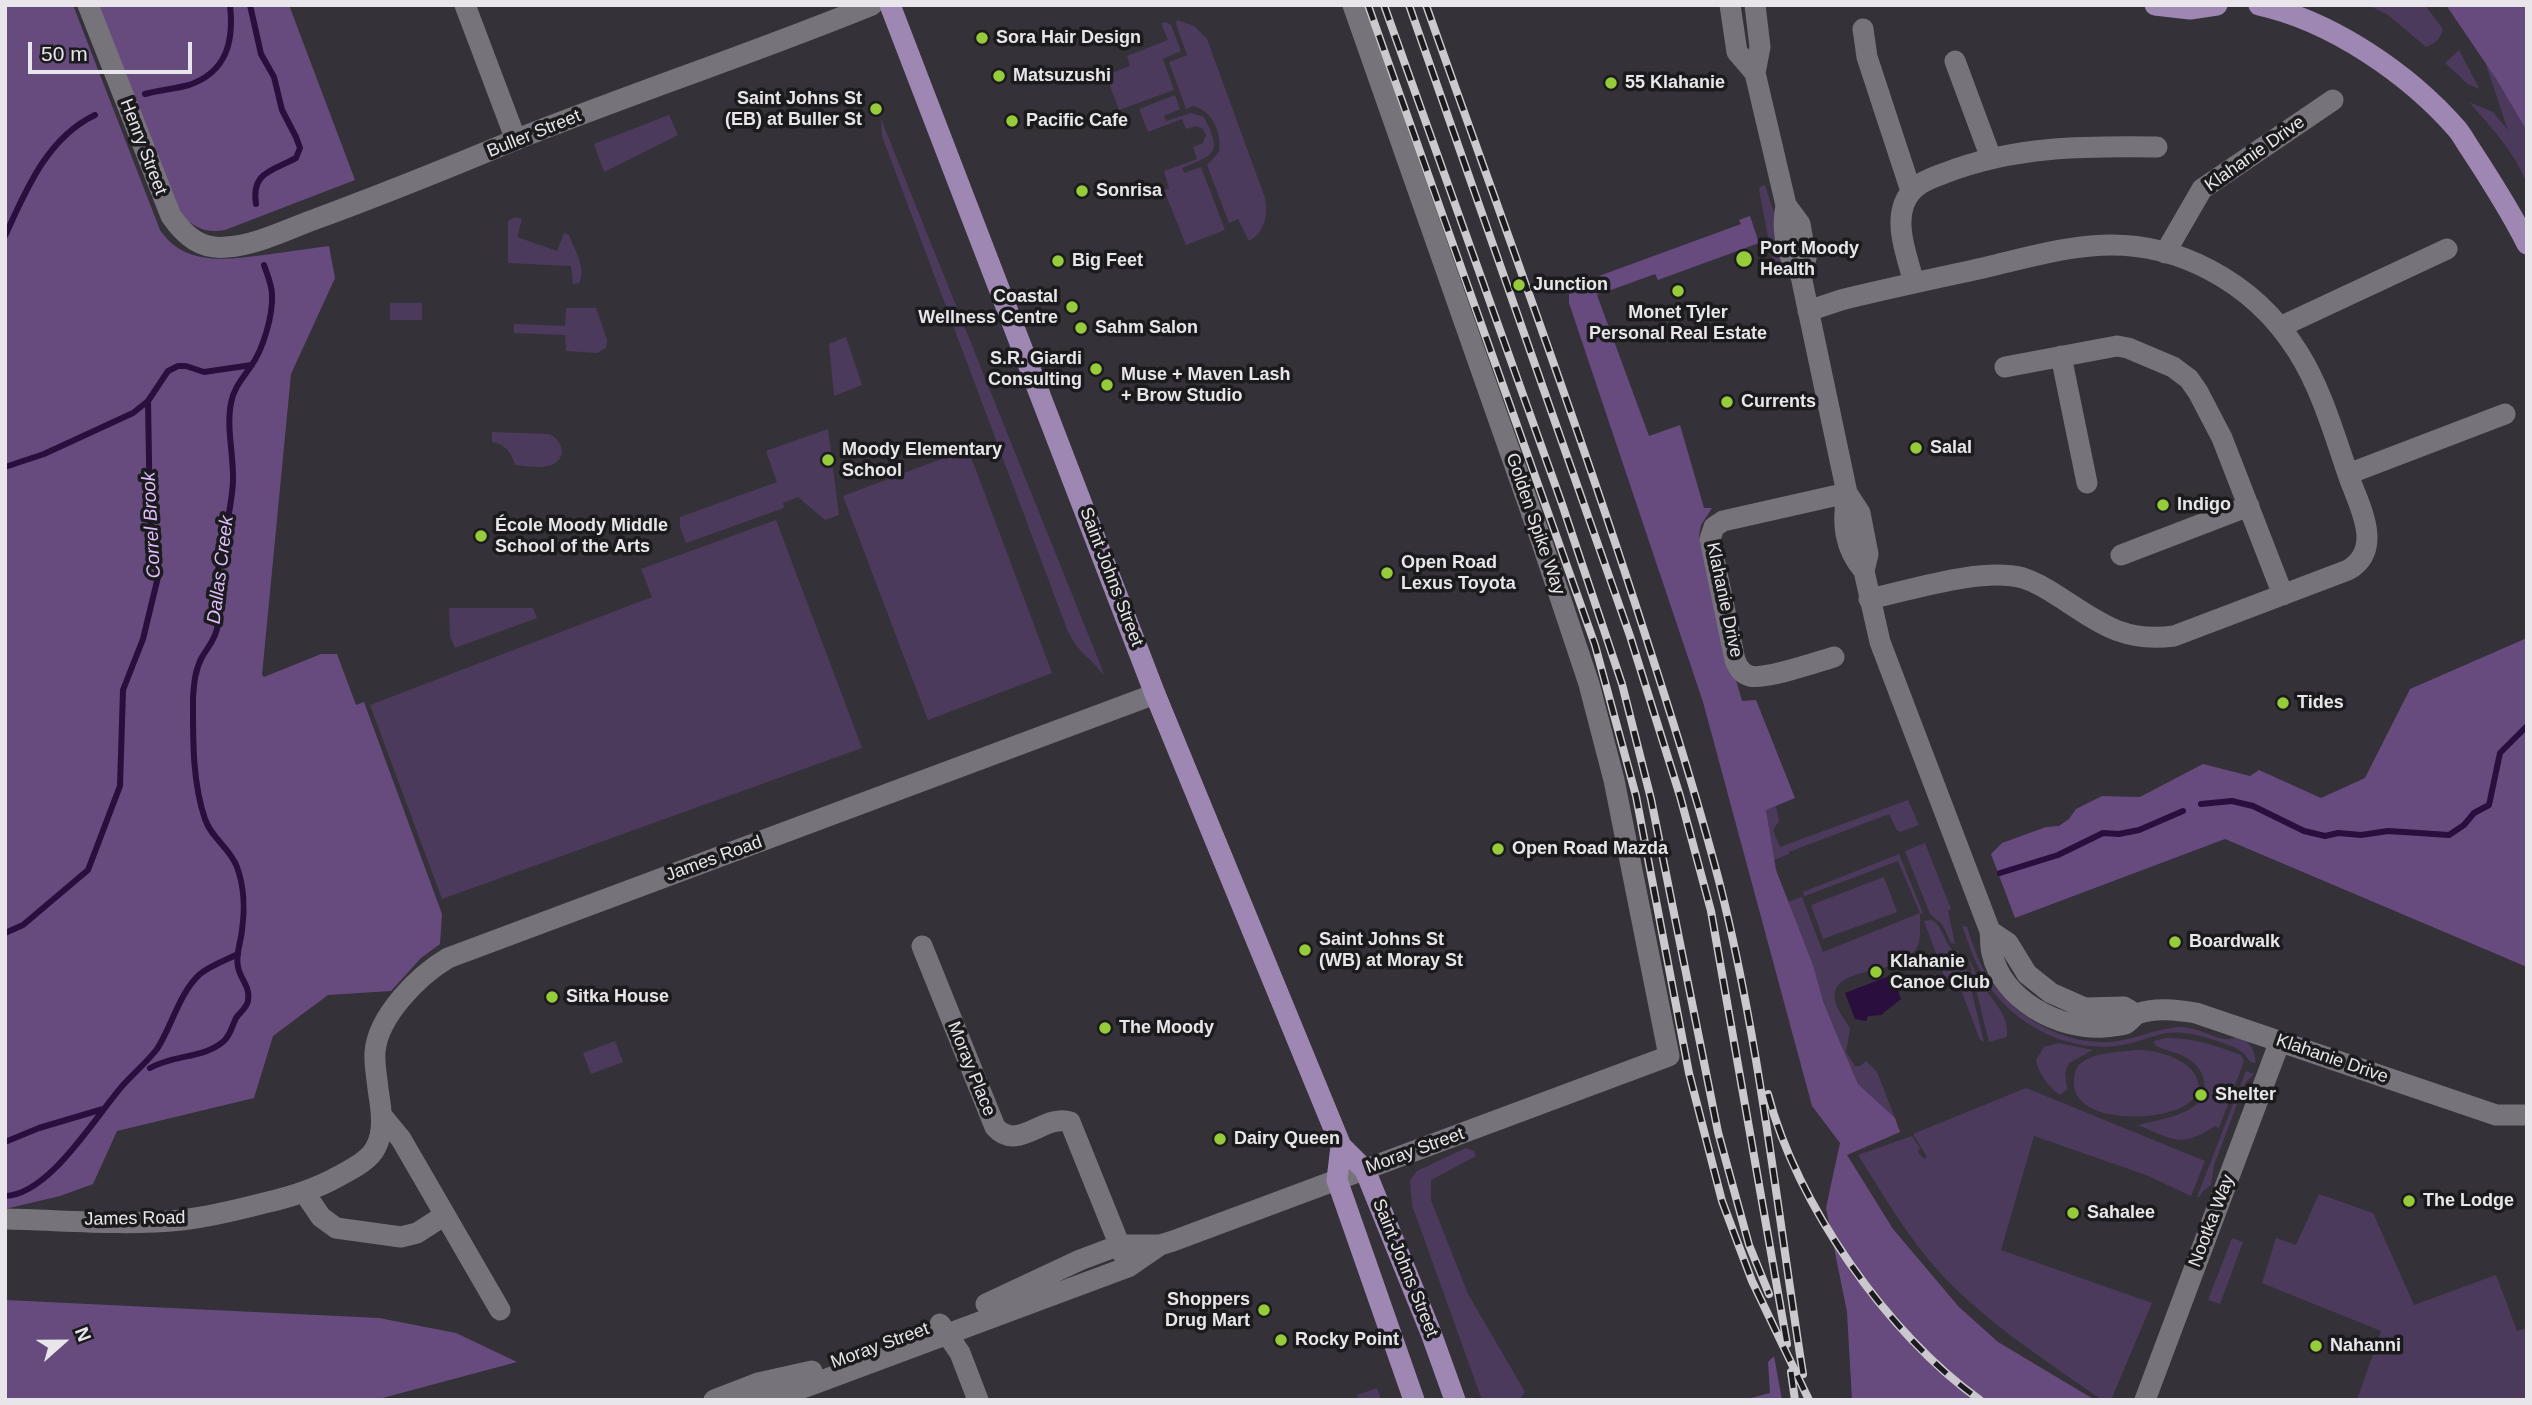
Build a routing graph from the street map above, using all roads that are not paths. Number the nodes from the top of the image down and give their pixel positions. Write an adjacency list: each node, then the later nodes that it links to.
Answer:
1 (88, 5): 19 (street, Henry Street)
2 (466, 5): 15 (street)
3 (872, 5): 15 (street, Buller Street)
4 (890, 5): 37 (main road, Saint Johns Street)
5 (1353, 5): 40 (street, Golden Spike Way)
6 (1730, 5): 13 (street, Klahanie Drive)
7 (1755, 5): 13 (street, Klahanie Drive)
8 (2155, 5): 9 (main road)
9 (2217, 5)
10 (2259, 5): 20 (main road)
11 (1863, 29): 18 (street)
12 (1955, 61): 17 (street)
13 (1755, 73): 24 (street, Klahanie Drive)
14 (2333, 100): 22 (street, Klahanie Drive)
15 (516, 140): 19 (street, Buller Street)
16 (2157, 147): 17 (street)
17 (1991, 158): 18 (street)
18 (1911, 191): 23 (street)
19 (195, 241)
20 (2527, 244)
21 (2447, 248): 25 (street)
22 (2165, 253): 23 (street); 25 (street)
23 (1914, 283): 24 (street)
24 (1808, 311): 31 (street, Klahanie Drive)
25 (2280, 327): 29 (street)
26 (2061, 356): 27 (street); 30 (street); 32 (street)
27 (2005, 367)
28 (2505, 414): 29 (street)
29 (2348, 474): 34 (street)
30 (2087, 483)
31 (1847, 493): 35 (street, Klahanie Drive); 36 (street, Klahanie Drive)
32 (2249, 506): 33 (street); 34 (street)
33 (2121, 555)
34 (2283, 595): 35 (street)
35 (1869, 598): 39 (street, Klahanie Drive)
36 (1834, 657)
37 (1155, 694): 42 (street, James Road); 43 (main road, Saint Johns Street)
38 (922, 946): 49 (street, Moray Place)
39 (2280, 1041): 41 (street, Klahanie Drive); 59 (street, Nootka Way)
40 (1669, 1056): 44 (street, Moray Street)
41 (2527, 1115)
42 (382, 1116): 46 (street, James Road); 47 (street)
43 (1341, 1146): 44 (main road, Saint Johns Street); 45 (main road, Saint Johns Street)
44 (1365, 1170): 45 (street, Moray Street); 58 (main road, Saint Johns Street)
45 (1337, 1180): 50 (street, Moray Street); 57 (main road, Saint Johns Street)
46 (304, 1192): 47 (street); 48 (street, James Road)
47 (444, 1215): 52 (street)
48 (5, 1219)
49 (1120, 1245): 50 (street, Moray Street); 51 (street, Moray Place); 53 (street, Moray Street)
50 (1160, 1245): 51 (street, Moray Street)
51 (1128, 1267): 53 (street, Moray Street)
52 (500, 1310)
53 (944, 1329): 54 (street, Moray Street); 55 (street, Moray Street); 56 (street)
54 (713, 1400)
55 (746, 1400)
56 (978, 1400)
57 (1414, 1400)
58 (1455, 1400)
59 (2145, 1400)

